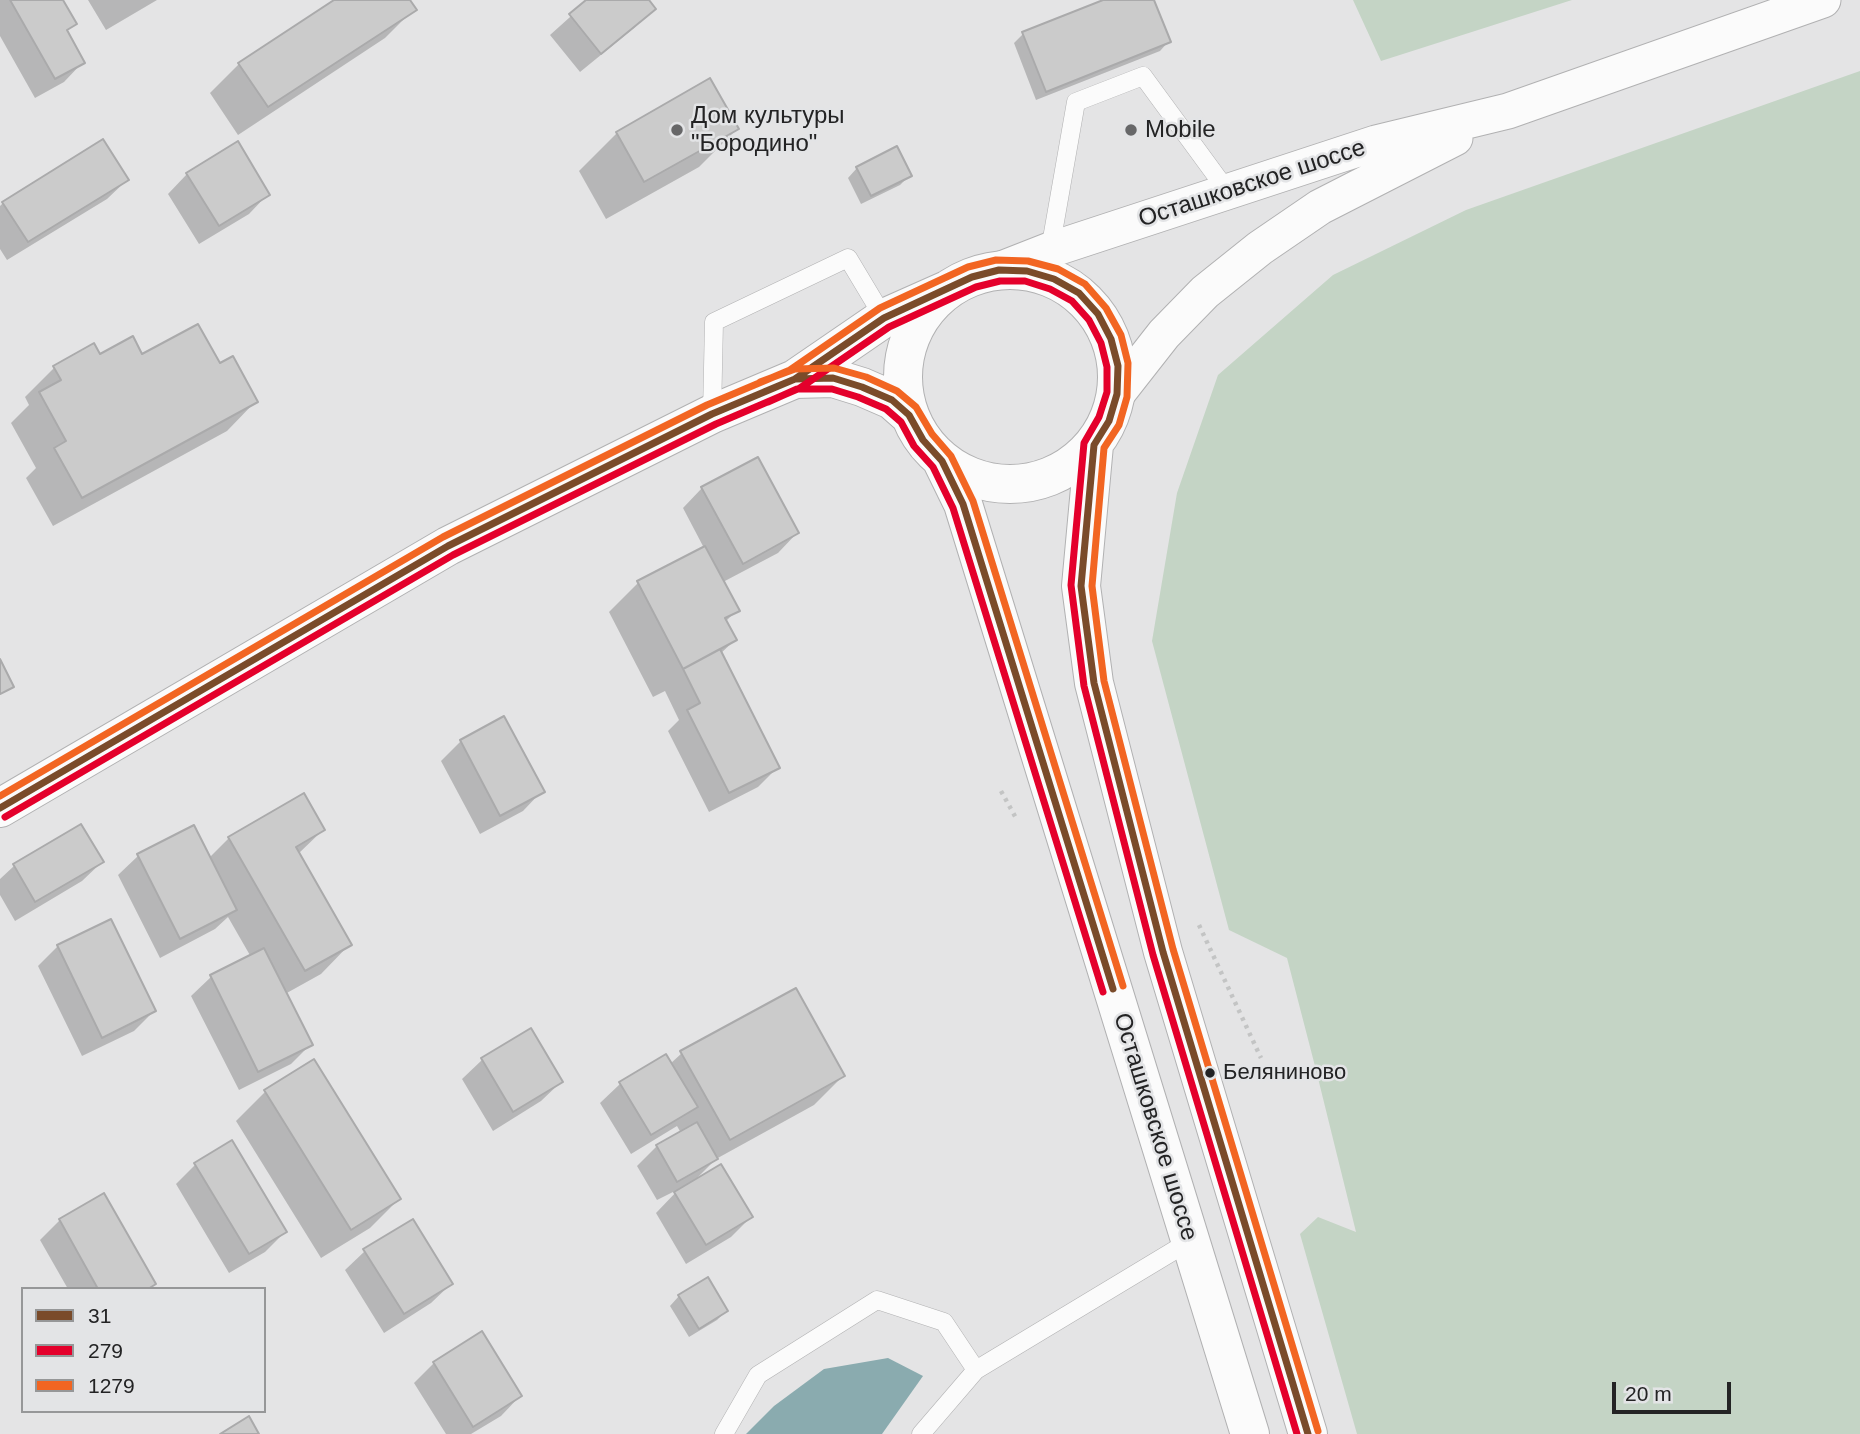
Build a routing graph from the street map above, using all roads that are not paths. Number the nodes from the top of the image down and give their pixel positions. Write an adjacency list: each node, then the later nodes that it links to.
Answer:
1 (1823, 0): 2 (street, Осташковское шоссе)
2 (1508, 111): 3 (street, Осташковское шоссе); 9 (street, Осташковское шоссе)
3 (1228, 191): 4 (street, Осташковское шоссе); 4 (lane)
4 (1050, 250): 5 (street, Осташковское шоссе)
5 (999, 270): 6 (street, Осташковское шоссе); 9 (street, Осташковское шоссе)
6 (947, 290): 7 (street); 11 (street, Осташковское шоссе)
7 (884, 318): 8 (street); 10 (lane)
8 (795, 379): 10 (street); 11 (street)
9 (1117, 394): 12 (street, Осташковское шоссе)
10 (712, 414): 14 (street)
11 (909, 415): 13 (street, Осташковское шоссе)
12 (1094, 445): 13 (street, Осташковское шоссе); 20 (street, Осташковское шоссе)
13 (942, 461): 15 (street, Осташковское шоссе)
14 (0, 808)
15 (1190, 1241): 16 (lane); 19 (street, Осташковское шоссе)
16 (976, 1370): 17 (lane); 18 (lane)
17 (724, 1434)
18 (921, 1434)
19 (1250, 1434)
20 (1308, 1434)

